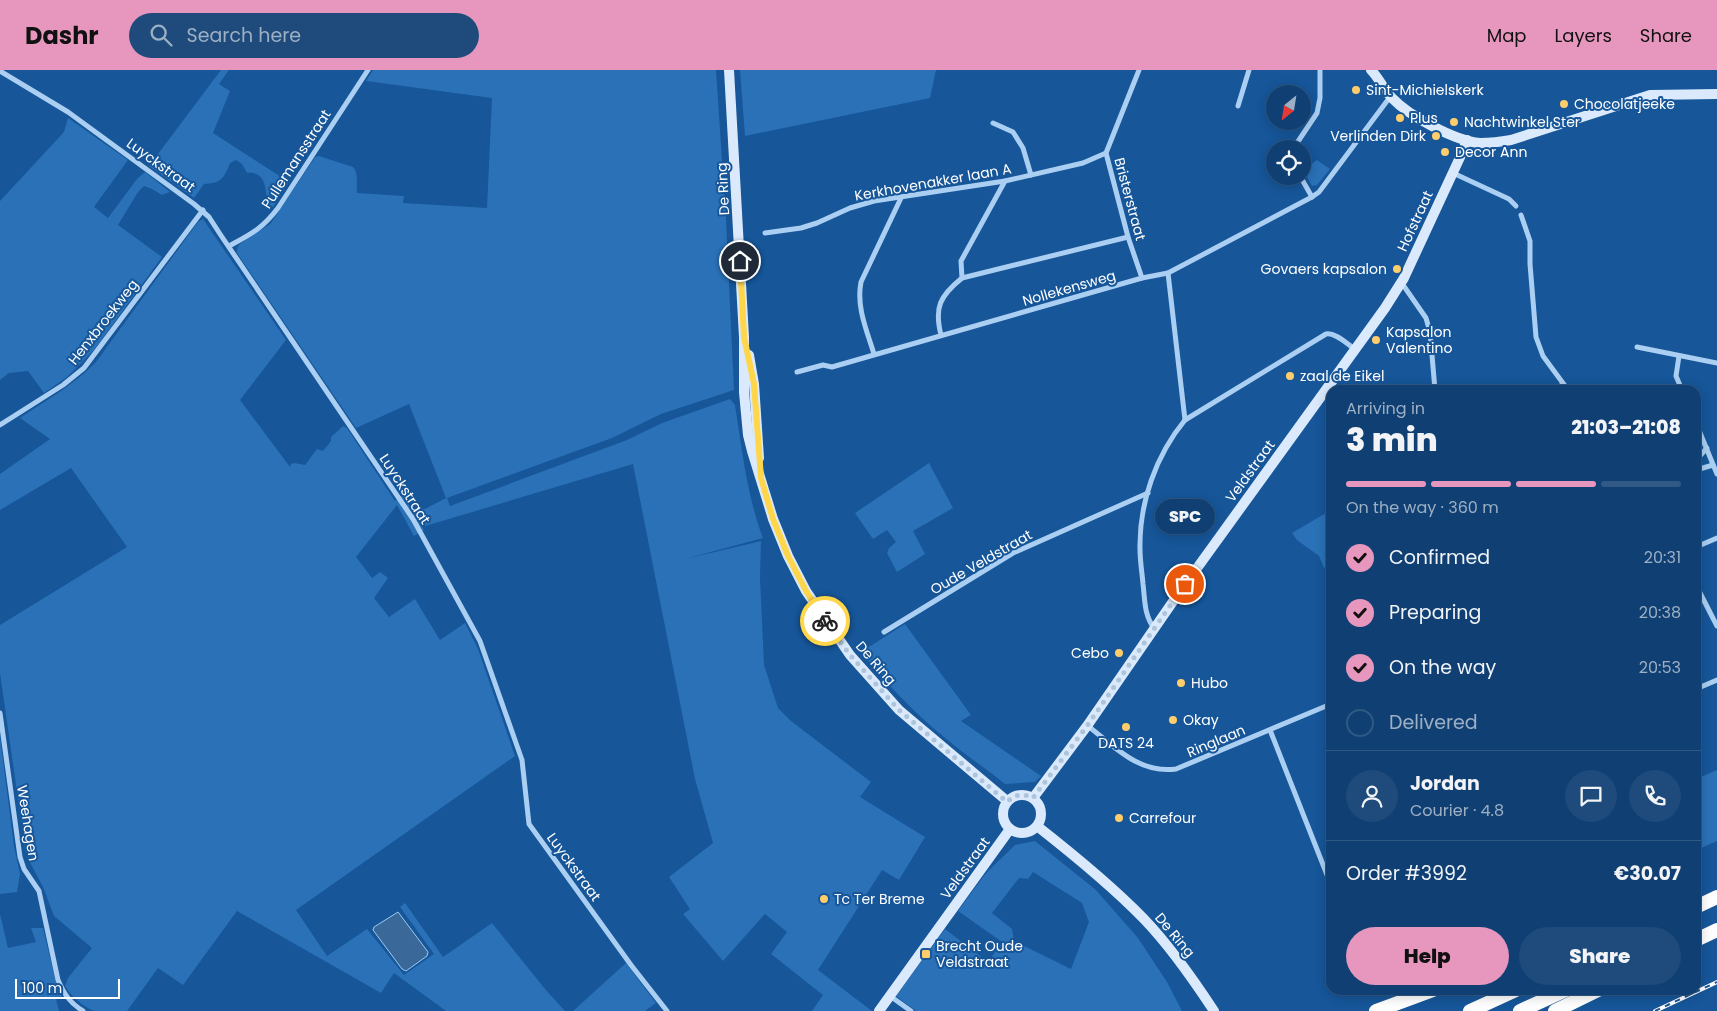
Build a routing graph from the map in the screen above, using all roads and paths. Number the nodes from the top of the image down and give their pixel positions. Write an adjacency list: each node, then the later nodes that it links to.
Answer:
1 (368, 70): 26 (street, Pullemansstraat)
2 (729, 70): 65 (main road, De Ring)
3 (1139, 70): 14 (street, Bristerstraat)
4 (1249, 70): 10 (street)
5 (1320, 70): 12 (street)
6 (1371, 70): 9 (main road)
7 (0, 71): 22 (street, Luyckstraat)
8 (1717, 94): 13 (main road)
9 (1390, 97): 13 (main road); 20 (street)
10 (1238, 106)
11 (993, 123): 16 (street)
12 (1300, 140)
13 (1467, 140): 15 (main road, Hofstraat)
14 (1106, 153): 16 (street, Kerkhovenakker laan A); 25 (street, Bristerstraat)
15 (1453, 173): 21 (street); 30 (main road, Hofstraat)
16 (1031, 175): 17 (street, Kerkhovenakker laan A)
17 (1005, 181): 19 (street, Kerkhovenakker laan A); 28 (street)
18 (1305, 185): 20 (street)
19 (901, 198): 24 (street, Kerkhovenakker laan A); 34 (street)
20 (1312, 198): 27 (street, Nollekensweg)
21 (1516, 206)
22 (203, 210): 26 (street, Luyckstraat); 44 (street, Henxbroekweg)
23 (1521, 215): 38 (street)
24 (765, 232)
25 (1128, 237): 28 (street); 29 (street, Bristerstraat)
26 (229, 246): 79 (street, Luyckstraat)
27 (1168, 273): 29 (street, Nollekensweg); 43 (street)
28 (962, 278): 31 (street)
29 (1142, 278): 31 (street, Nollekensweg)
30 (1401, 282): 33 (main road, Veldstraat); 40 (street)
31 (941, 336): 34 (street, Nollekensweg)
32 (1637, 347): 35 (street)
33 (1355, 349): 39 (main road, Veldstraat); 43 (street)
34 (874, 354): 37 (street, Nollekensweg)
35 (1679, 356): 36 (street); 41 (street)
36 (1717, 364)
37 (797, 372)
38 (1563, 384)
39 (1329, 385)
40 (1435, 385)
41 (1680, 385)
42 (1326, 389): 56 (main road, Veldstraat)
43 (1185, 420): 51 (street)
44 (0, 425)
45 (1701, 434): 46 (street)
46 (1707, 448): 47 (street); 48 (street)
47 (1701, 455)
48 (1713, 464): 49 (street); 50 (street)
49 (1701, 468)
50 (1717, 474)
51 (1148, 493): 56 (street); 57 (street, Oude Veldstraat)
52 (1717, 538): 53 (street)
53 (1701, 545)
54 (1701, 595): 55 (street)
55 (1717, 626)
56 (1154, 628): 62 (main road, Veldstraat)
57 (884, 632)
58 (1717, 680): 59 (street)
59 (1701, 687)
60 (1326, 706): 63 (street, Ringlaan)
61 (0, 713): 78 (street, Weehagen)
62 (1087, 726): 63 (street, Ringlaan); 64 (main road, Veldstraat)
63 (1270, 730): 68 (street)
64 (1033, 798): 65 (main road); 66 (main road)
65 (1007, 802): 67 (main road)
66 (1037, 826): 67 (main road); 82 (main road, De Ring)
67 (1010, 829): 77 (main road, Veldstraat)
68 (1326, 872)
69 (1717, 920): 70 (highway)
70 (1701, 927)
71 (1717, 930): 72 (highway)
72 (1701, 938)
73 (1419, 995): 83 (highway)
74 (1505, 995): 84 (highway)
75 (1555, 995): 85 (highway)
76 (1588, 995): 86 (highway)
77 (890, 996): 80 (main road, Veldstraat); 81 (street)
78 (83, 1011)
79 (667, 1011)
80 (879, 1011)
81 (911, 1011)
82 (1214, 1011)
83 (1376, 1011)
84 (1470, 1011)
85 (1520, 1011)
86 (1555, 1011)

